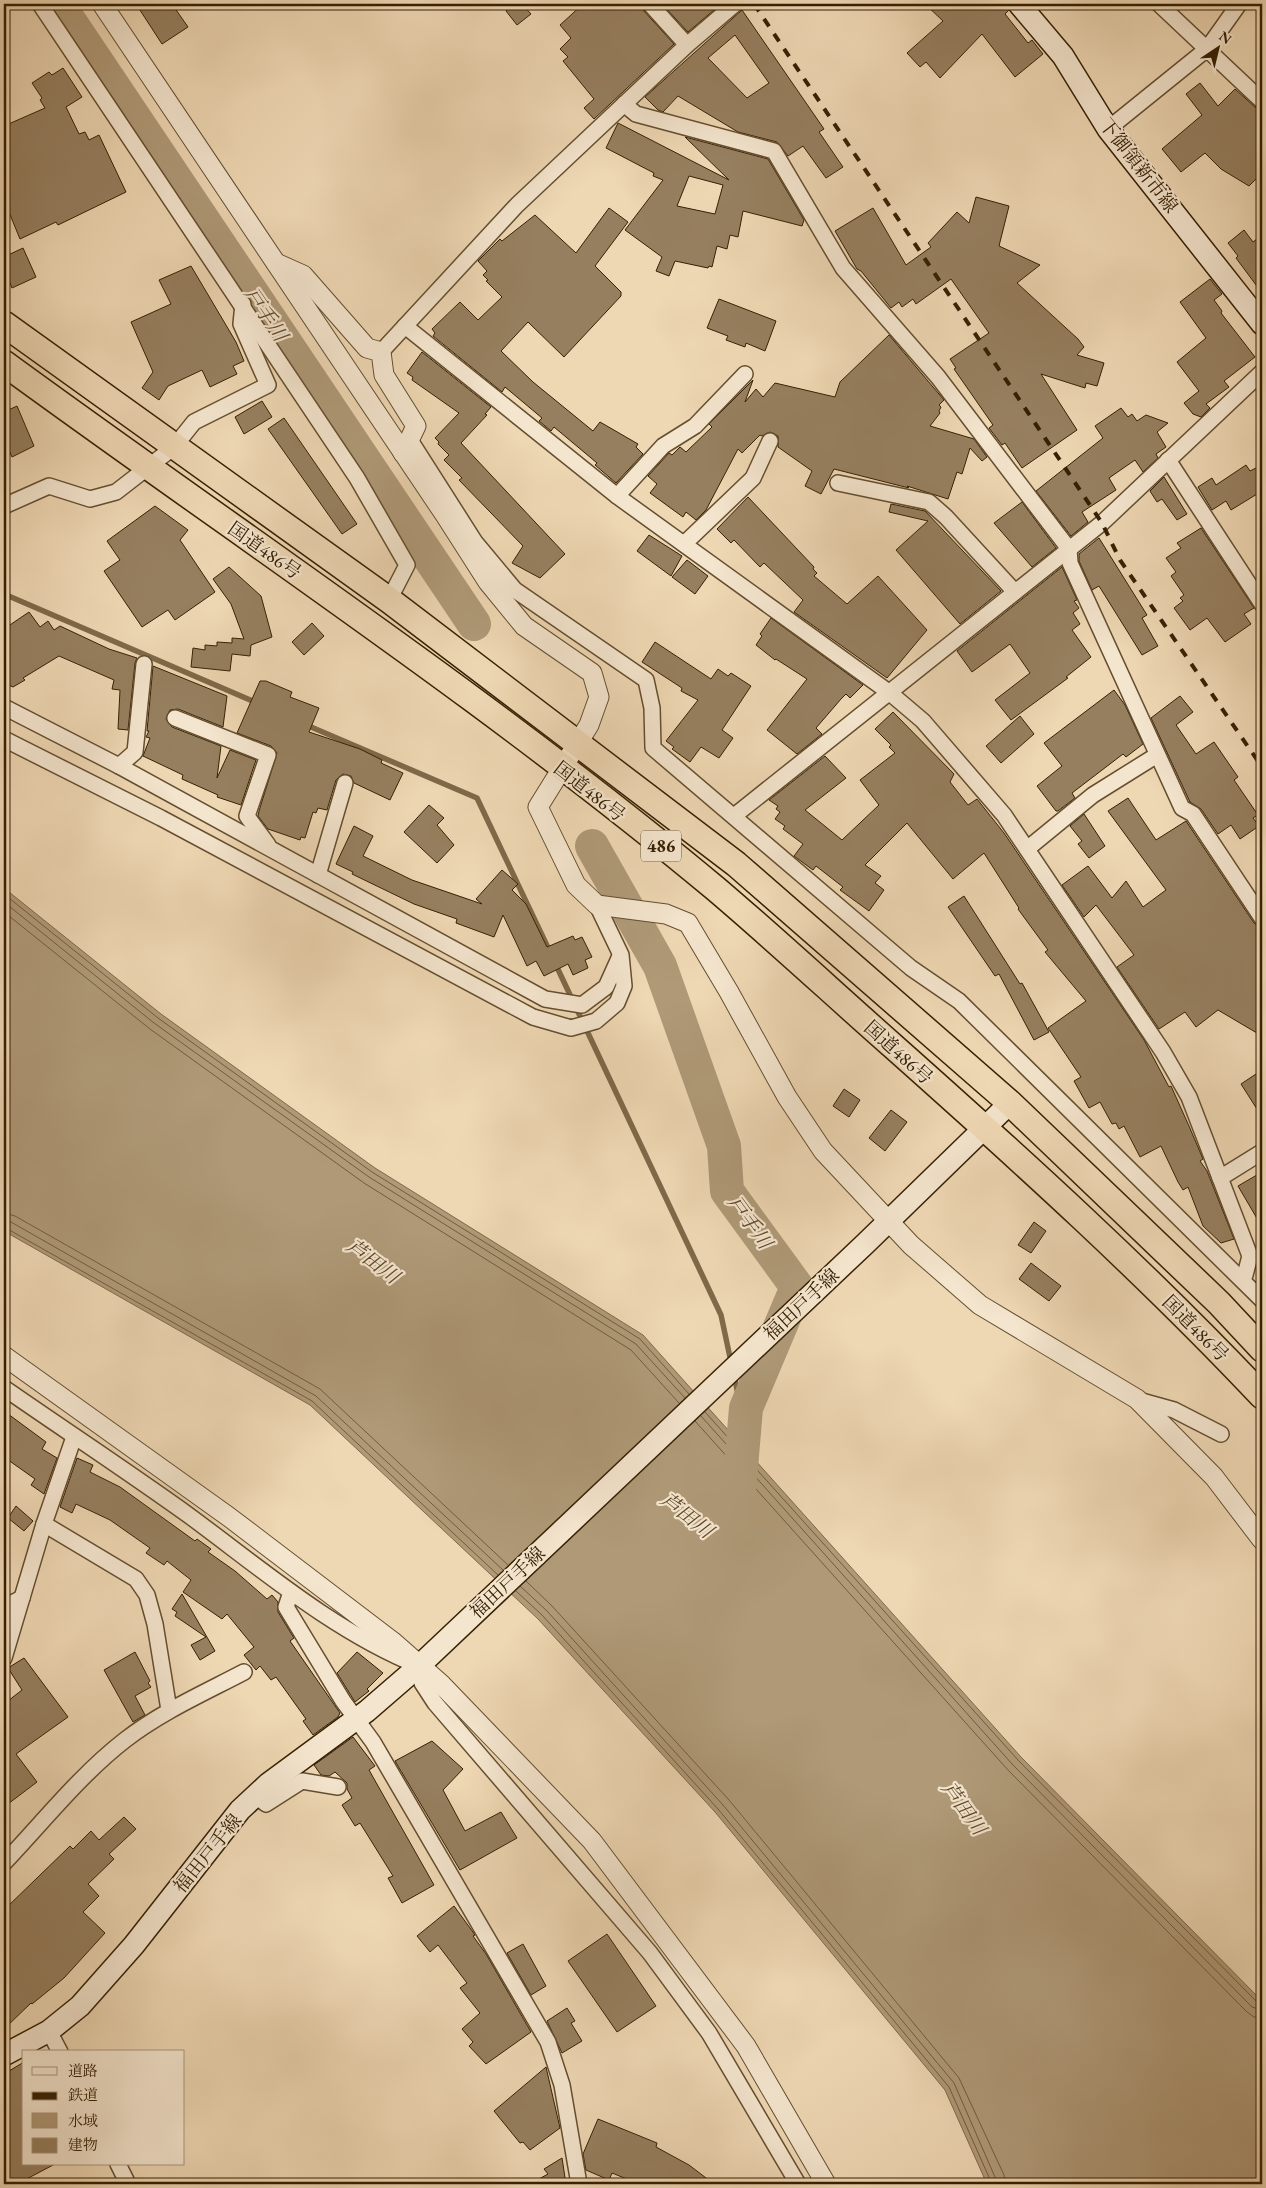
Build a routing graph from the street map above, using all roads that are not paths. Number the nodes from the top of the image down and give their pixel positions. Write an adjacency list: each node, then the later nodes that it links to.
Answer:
1 (40, 4): 14 (street)
2 (102, 4): 13 (street)
3 (650, 4): 8 (street)
4 (735, 4): 8 (street)
5 (1019, 4): 12 (main road, 下御領新市線)
6 (1159, 4): 9 (street)
7 (1239, 4): 9 (street)
8 (687, 45): 11 (street)
9 (1207, 48): 10 (street); 12 (street)
10 (1262, 101)
11 (624, 104): 17 (street); 31 (street)
12 (1108, 129): 16 (main road, 下御領新市線)
13 (276, 263): 18 (street); 24 (street)
14 (243, 304): 23 (street); 33 (street)
15 (4, 324): 23 (highway, 国道486号 / 486)
16 (1262, 324)
17 (405, 326): 18 (street); 28 (street)
18 (381, 352): 24 (street)
19 (4, 363): 26 (highway, 国道486号 / 486)
20 (1262, 372): 25 (street)
21 (744, 374): 28 (street)
22 (770, 441): 30 (street)
23 (174, 447): 26 (street); 33 (highway, 国道486号 / 486)
24 (406, 447): 40 (street); 45 (street)
25 (1168, 460): 31 (street); 34 (street)
26 (147, 468): 29 (street); 43 (highway, 国道486号 / 486)
27 (838, 483): 32 (street)
28 (617, 496): 30 (street)
29 (4, 506)
30 (684, 544): 36 (street)
31 (1069, 549): 32 (street); 41 (street)
32 (1015, 592): 36 (street)
33 (389, 600): 40 (highway, 国道486号 / 486)
34 (1262, 604)
35 (144, 664): 42 (street)
36 (890, 693): 45 (street); 47 (street)
37 (4, 707): 42 (street)
38 (175, 718): 46 (street)
39 (4, 739): 51 (street)
40 (578, 743): 43 (street); 52 (highway, 国道486号 / 486)
41 (1157, 755): 47 (street); 50 (street)
42 (119, 766): 46 (street)
43 (562, 768): 49 (street); 53 (highway, 国道486号 / 486)
44 (345, 784): 48 (street)
45 (734, 816): 57 (street)
46 (270, 849): 48 (street)
47 (1027, 850): 55 (street)
48 (318, 875): 51 (street)
49 (597, 905): 51 (street); 56 (street)
50 (1262, 918)
51 (621, 955)
52 (1010, 1103): 53 (main road, 福田戸手線); 59 (highway, 国道486号 / 486)
53 (983, 1126): 56 (main road, 福田戸手線); 62 (highway, 国道486号 / 486)
54 (1262, 1152): 55 (street)
55 (1220, 1178): 57 (street)
56 (888, 1220): 63 (street); 72 (main road, 福田戸手線)
57 (1242, 1279): 58 (street)
58 (1262, 1300)
59 (1262, 1349)
60 (4, 1356): 72 (street)
61 (4, 1388): 65 (street)
62 (1262, 1396)
63 (1137, 1399): 64 (street); 67 (street)
64 (1221, 1434)
65 (74, 1437): 66 (street); 68 (street)
66 (44, 1524): 69 (street); 74 (street)
67 (1262, 1540)
68 (291, 1592): 72 (street); 75 (street)
69 (22, 1598): 70 (street); 71 (street)
70 (4, 1608)
71 (4, 1658)
72 (423, 1662): 75 (main road, 福田戸手線); 85 (street); 86 (street)
73 (244, 1672): 74 (street)
74 (169, 1710): 78 (street)
75 (356, 1719): 77 (main road, 福田戸手線); 84 (street)
76 (338, 1787): 77 (street)
77 (256, 1796): 79 (main road, 福田戸手線)
78 (4, 1863)
79 (49, 2031): 80 (street); 81 (main road, 福田戸手線)
80 (59, 2050)
81 (4, 2055)
82 (119, 2166): 83 (street)
83 (126, 2180)
84 (579, 2184)
85 (798, 2184)
86 (826, 2184)

